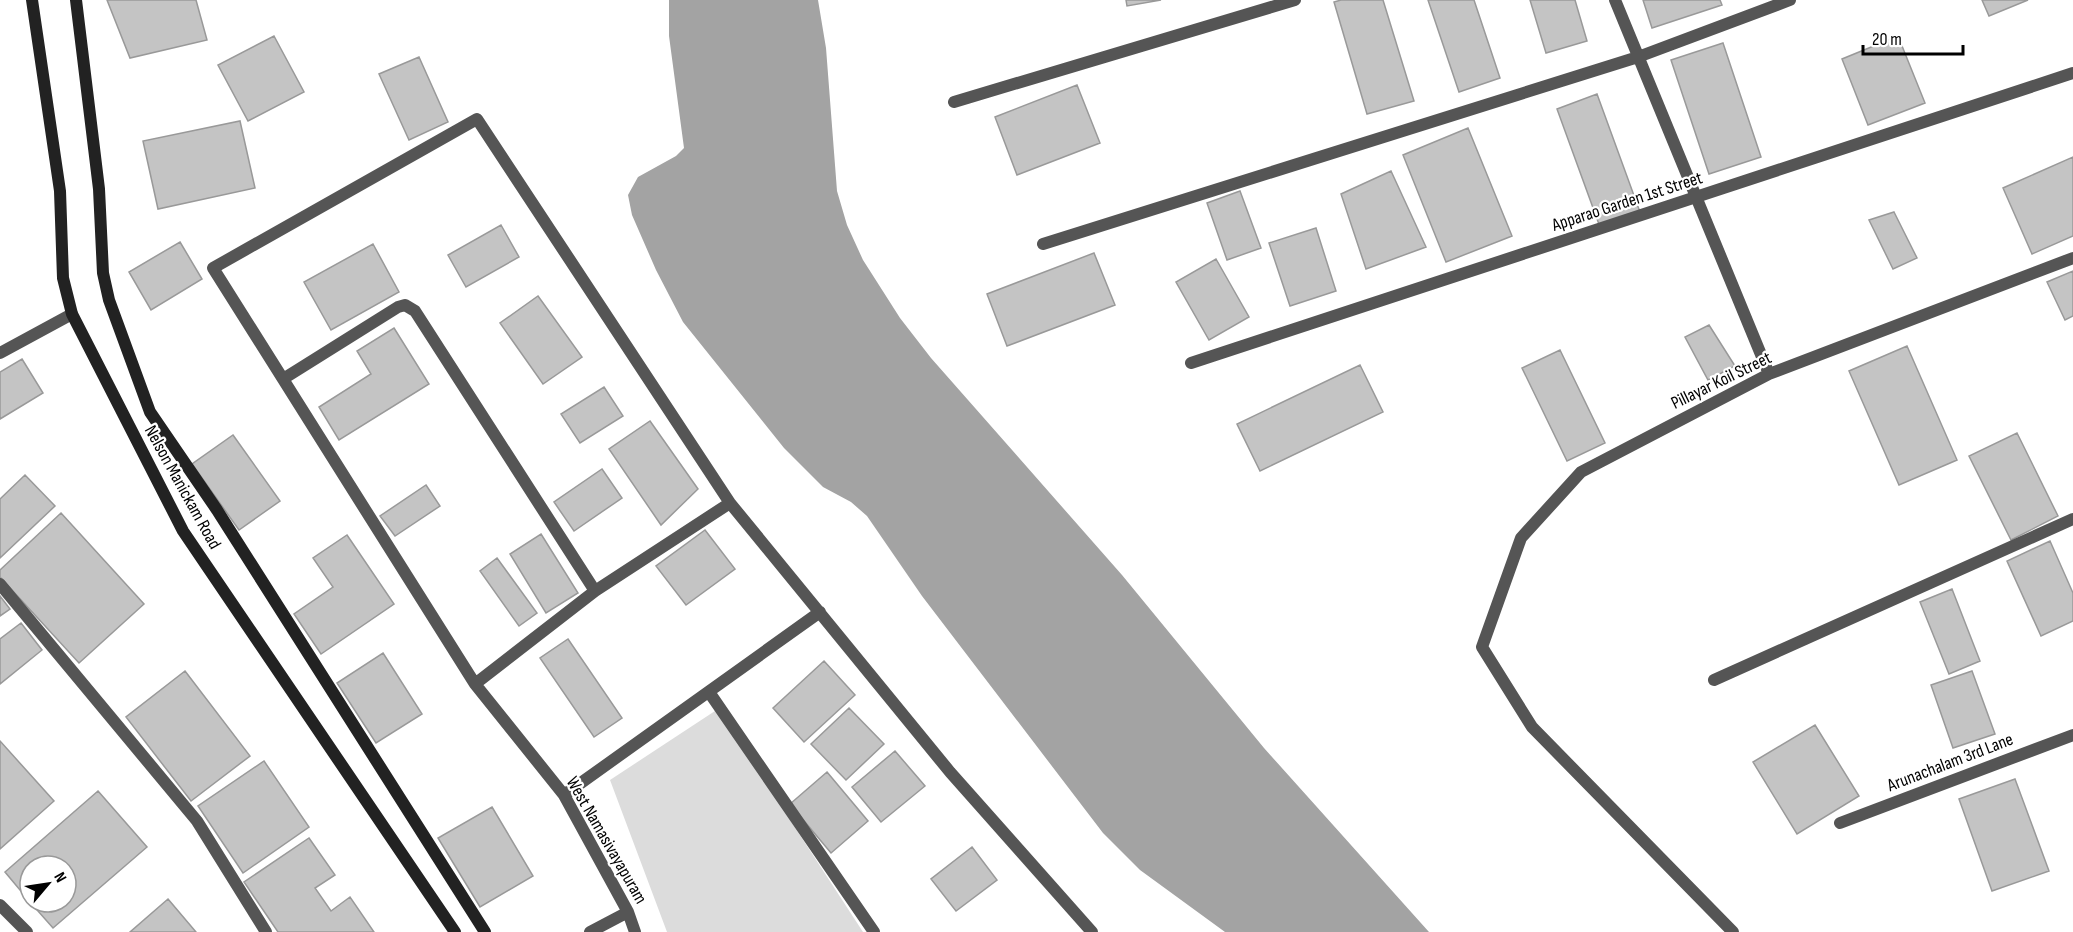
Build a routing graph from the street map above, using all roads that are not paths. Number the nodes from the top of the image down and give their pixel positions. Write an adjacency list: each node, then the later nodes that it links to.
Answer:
1 (76, 0): 33 (main road, Nelson Manickam Road)
2 (1295, 0): 8 (street)
3 (1615, 0): 6 (street)
4 (1790, 0): 6 (street)
5 (32, 4): 12 (main road, Nelson Manickam Road)
6 (1638, 57): 9 (street); 10 (street)
7 (2073, 74): 9 (street, Apparao Garden 1st Street)
8 (954, 102)
9 (1696, 197): 14 (street, Apparao Garden 1st Street); 15 (street)
10 (1043, 244)
11 (2073, 258): 15 (street, Pillayar Koil Street)
12 (72, 314): 13 (street); 32 (main road, Nelson Manickam Road)
13 (0, 353)
14 (1191, 363)
15 (1769, 374): 38 (street, Pillayar Koil Street)
16 (283, 379): 17 (street, West Namasivayapuram); 20 (street); 23 (street, West Namasivayapuram)
17 (730, 503): 20 (street); 21 (street)
18 (2073, 519): 22 (street)
19 (0, 584): 31 (street)
20 (595, 591): 23 (street)
21 (820, 612): 24 (street); 37 (street)
22 (1714, 680)
23 (475, 684): 26 (street, West Namasivayapuram)
24 (709, 692): 26 (street); 36 (street)
25 (2073, 735): 27 (street, Arunachalam 3rd Lane)
26 (564, 795): 29 (street, West Namasivayapuram)
27 (1840, 823)
28 (0, 905): 30 (street)
29 (628, 912): 34 (street); 35 (street, West Namasivayapuram)
30 (27, 932)
31 (266, 932)
32 (455, 932)
33 (485, 932)
34 (590, 932)
35 (635, 932)
36 (874, 932)
37 (1092, 932)
38 (1733, 932)

